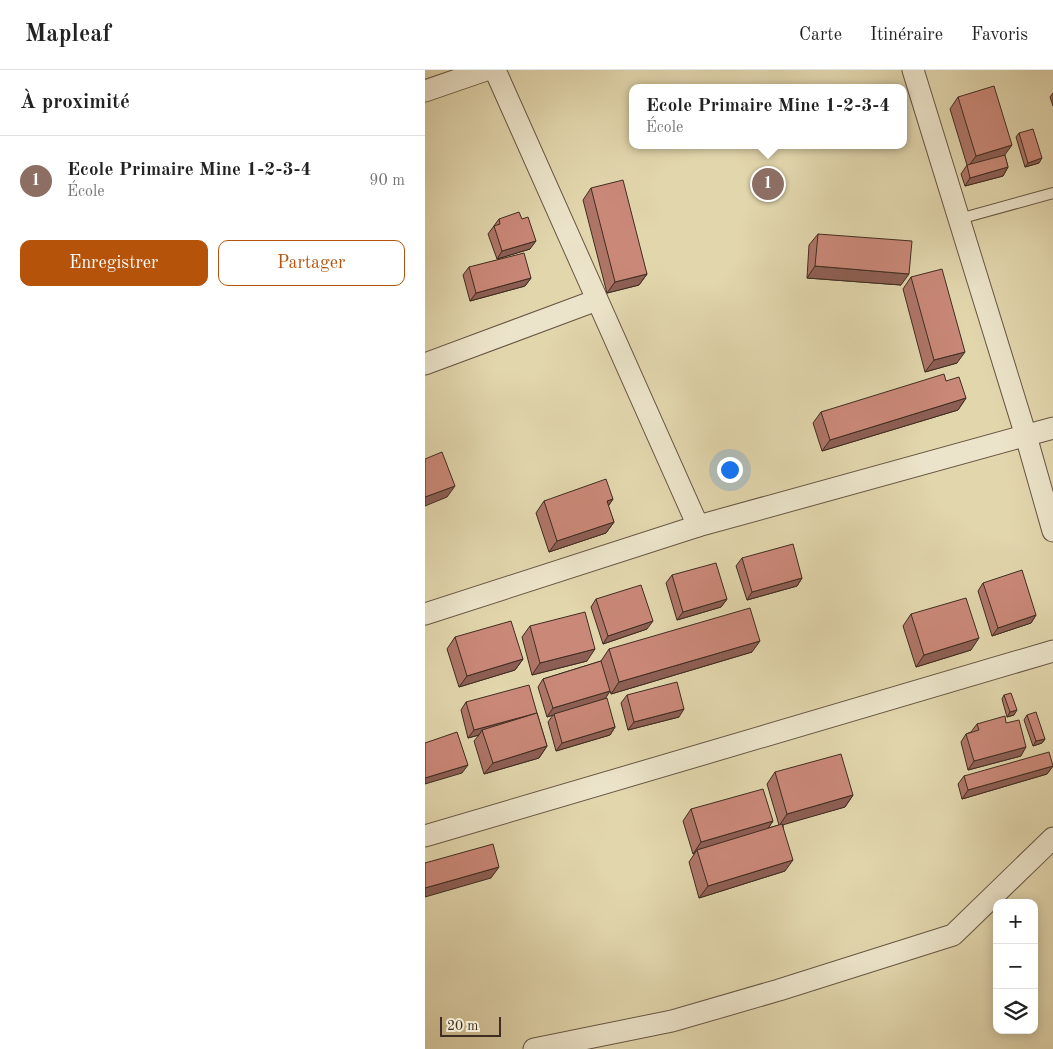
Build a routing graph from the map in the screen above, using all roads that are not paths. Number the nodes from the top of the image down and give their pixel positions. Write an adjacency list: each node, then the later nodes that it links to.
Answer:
1 (486, 70): 4 (street)
2 (495, 70): 7 (street)
3 (913, 70): 6 (street)
4 (425, 91)
5 (1053, 193): 6 (lane)
6 (959, 219): 10 (street)
7 (597, 300): 8 (street); 11 (street)
8 (425, 364)
9 (1053, 428): 10 (street)
10 (1027, 436): 11 (street); 12 (street)
11 (698, 526): 13 (street)
12 (1053, 531)
13 (425, 614)
14 (1053, 651): 15 (street)
15 (425, 836)
16 (1053, 838): 17 (street)
17 (534, 1049)

